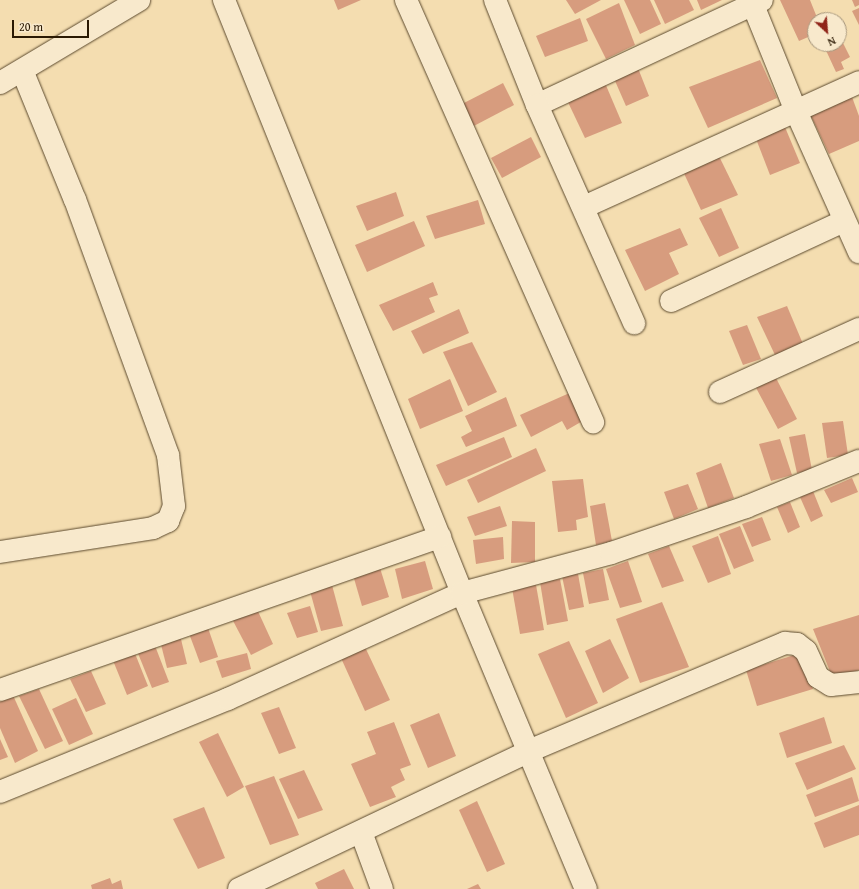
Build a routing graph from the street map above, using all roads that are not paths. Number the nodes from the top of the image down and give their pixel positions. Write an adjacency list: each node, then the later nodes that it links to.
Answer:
1 (139, 0): 6 (street)
2 (224, 0): 20 (street)
3 (406, 0): 18 (street)
4 (496, 0): 9 (street)
5 (756, 2): 9 (street); 10 (street)
6 (22, 70): 8 (street); 21 (street)
7 (859, 82): 10 (street)
8 (0, 83)
9 (537, 105): 11 (street)
10 (795, 109): 11 (street); 12 (street)
11 (584, 207): 15 (street)
12 (844, 221): 13 (street); 14 (street)
13 (859, 252)
14 (671, 301)
15 (634, 323)
16 (859, 329): 17 (street)
17 (720, 392)
18 (593, 422)
19 (859, 461): 22 (street)
20 (440, 537): 22 (street); 24 (street)
21 (0, 552)
22 (462, 594): 25 (street); 26 (street)
23 (859, 682): 25 (street)
24 (0, 690)
25 (529, 751): 27 (street); 30 (street)
26 (0, 792)
27 (361, 832): 28 (street); 29 (street)
28 (239, 889)
29 (382, 889)
30 (586, 889)

